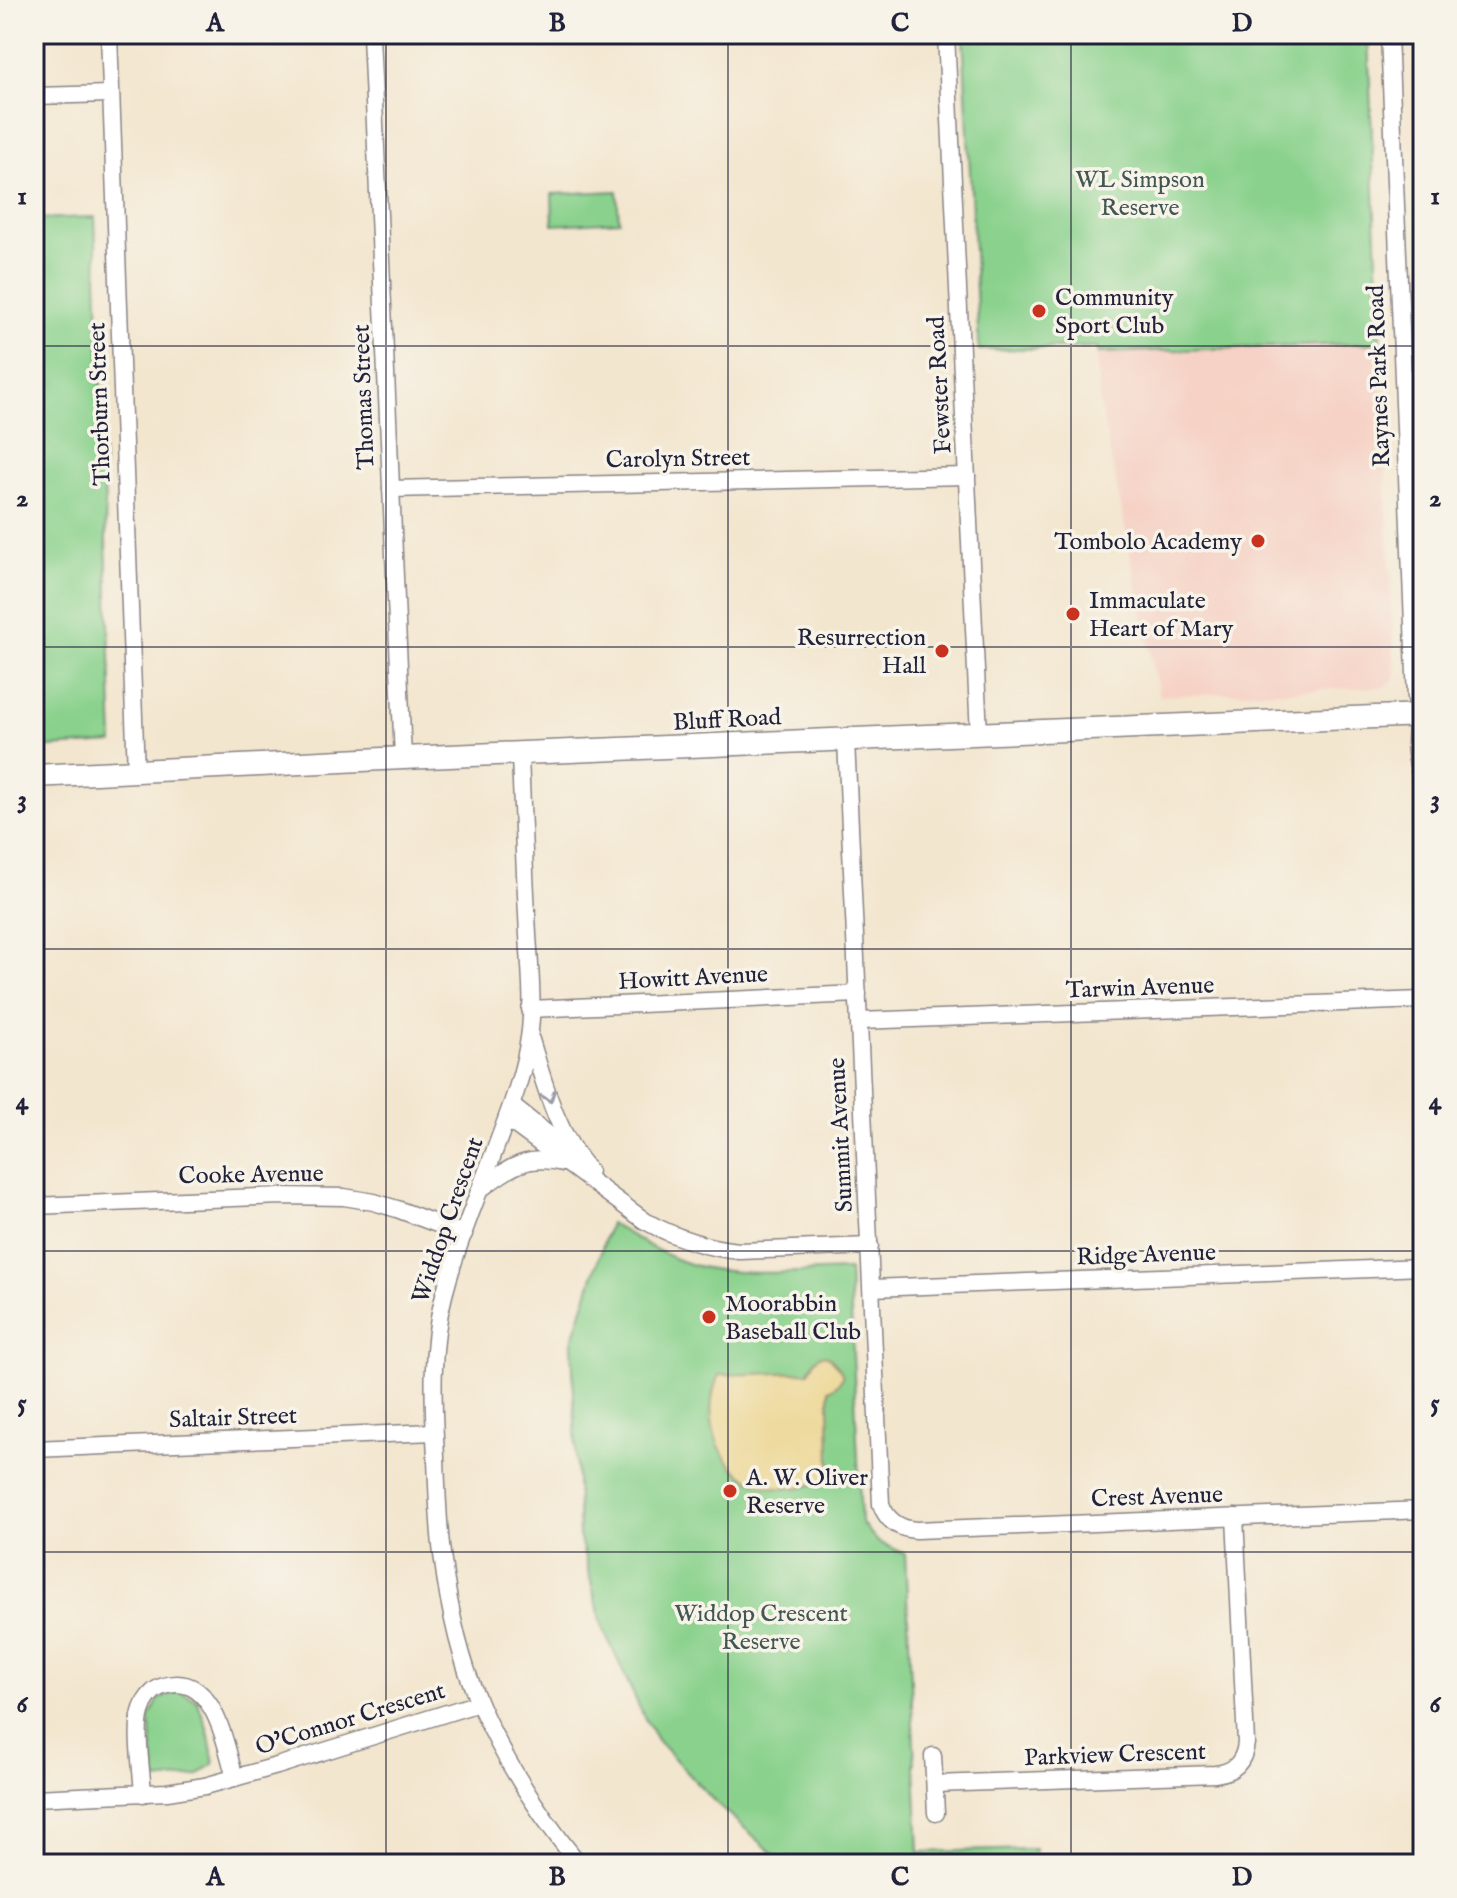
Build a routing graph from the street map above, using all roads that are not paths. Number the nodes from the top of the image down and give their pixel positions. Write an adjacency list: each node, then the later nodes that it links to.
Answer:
1 (109, 34): 5 (street, Thorburn Street)
2 (371, 34): 8 (street, Thomas Street)
3 (946, 34): 7 (street, Fewster Road)
4 (1389, 34): 9 (street, Raynes Park Road)
5 (111, 94): 6 (street); 14 (street, Thorburn Street)
6 (34, 96)
7 (967, 476): 8 (street, Carolyn Street); 10 (street, Fewster Road)
8 (391, 489): 13 (street, Thomas Street)
9 (1421, 720): 10 (main road, Bluff Road); 16 (street, Raynes Park Road)
10 (979, 734): 11 (main road, Bluff Road)
11 (846, 740): 12 (main road, Bluff Road); 17 (street, Summit Avenue)
12 (520, 754): 13 (main road, Bluff Road); 19 (street, Widdop Crescent)
13 (403, 758): 14 (main road, Bluff Road)
14 (136, 772): 15 (main road, Bluff Road)
15 (34, 776)
16 (1423, 786)
17 (858, 994): 19 (street, Howitt Avenue); 20 (street, Summit Avenue)
18 (1423, 1000): 20 (street, Tarwin Avenue)
19 (530, 1009): 21 (street, Widdop Crescent)
20 (859, 1021): 27 (street, Summit Avenue)
21 (530, 1035): 22 (street, Widdop Crescent); 23 (street, one-way to 23)
22 (509, 1113): 23 (street); 24 (street, Widdop Crescent)
23 (572, 1160): 24 (street); 27 (street)
24 (481, 1189): 26 (street, Widdop Crescent)
25 (34, 1206): 26 (street, Cooke Avenue)
26 (464, 1234): 30 (street, Widdop Crescent)
27 (870, 1246): 29 (street, Summit Avenue)
28 (1423, 1267): 29 (street, Ridge Avenue)
29 (872, 1288): 34 (street, Summit Avenue)
30 (434, 1432): 31 (street, Saltair Street); 35 (street, Widdop Crescent)
31 (34, 1449)
32 (1423, 1510): 33 (street, Crest Avenue)
33 (1235, 1517): 34 (street, Crest Avenue); 38 (street, Parkview Crescent)
34 (895, 1524)
35 (479, 1703): 37 (street, O'Connor Crescent); 42 (street, Widdop Crescent)
36 (933, 1756): 38 (street)
37 (235, 1778): 39 (street, O'Connor Crescent); 39 (street, O'Connor Crescent)
38 (935, 1784): 41 (street)
39 (143, 1794): 40 (street, O'Connor Crescent)
40 (34, 1798)
41 (936, 1813)
42 (579, 1864)

